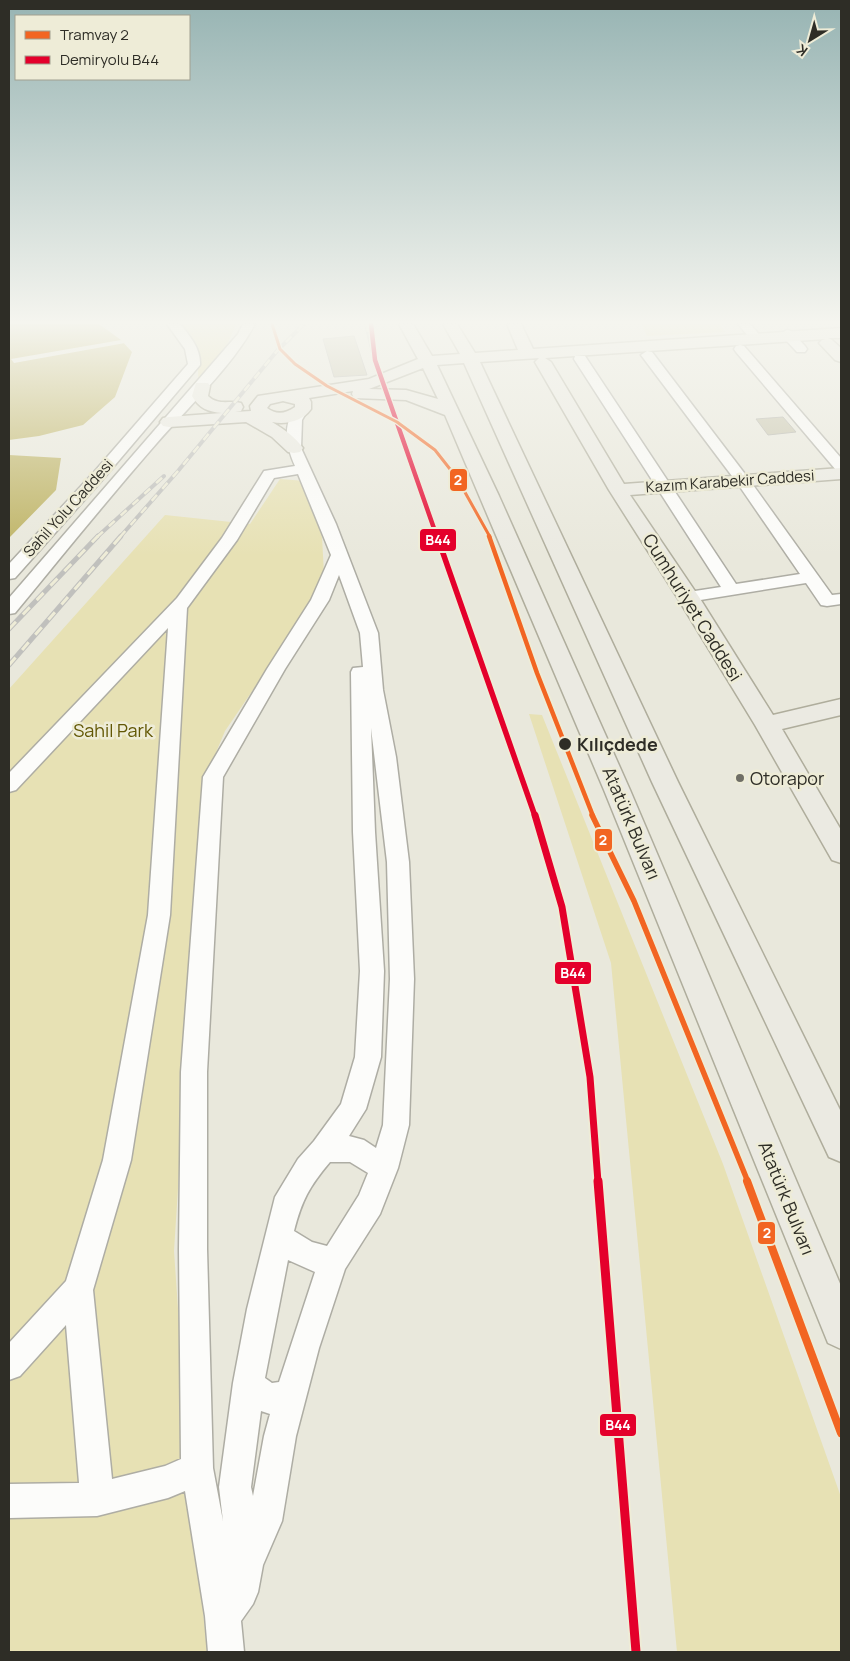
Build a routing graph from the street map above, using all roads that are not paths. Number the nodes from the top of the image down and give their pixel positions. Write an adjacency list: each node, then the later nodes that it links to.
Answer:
1 (162, 402): 27 (street, Sahil Yolu Caddesi)
2 (188, 402): 18 (street)
3 (203, 402): 14 (main road)
4 (267, 402): 16 (main road)
5 (302, 402): 15 (main road)
6 (321, 402): 15 (main road)
7 (428, 402): 17 (main road)
8 (451, 402): 17 (main road, Atatürk Bulvarı)
9 (469, 402): 39 (main road, Atatürk Bulvarı)
10 (562, 402): 25 (main road, Cumhuriyet Caddesi)
11 (608, 402): 24 (street)
12 (682, 402): 23 (street)
13 (785, 402): 20 (street)
14 (216, 407): 16 (main road); 18 (main road)
15 (301, 410): 16 (main road); 19 (street)
16 (258, 411): 18 (main road); 19 (main road)
17 (450, 411): 45 (main road, Atatürk Bulvarı)
18 (173, 418): 34 (street)
19 (294, 448): 21 (street)
20 (841, 467)
21 (305, 469): 26 (street); 33 (street)
22 (841, 473): 23 (main road, Kazım Karabekir Caddesi)
23 (743, 482): 24 (main road, Kazım Karabekir Caddesi); 28 (street)
24 (664, 486): 25 (main road, Kazım Karabekir Caddesi); 29 (street)
25 (618, 490): 31 (main road, Cumhuriyet Caddesi)
26 (340, 554): 30 (street); 49 (street)
27 (9, 574)
28 (810, 577): 29 (street); 32 (street)
29 (731, 589): 31 (street)
30 (354, 595): 40 (street); 41 (street)
31 (688, 597): 36 (main road, Cumhuriyet Caddesi)
32 (841, 598)
33 (178, 607): 37 (street); 44 (street)
34 (9, 609)
35 (841, 707): 36 (main road)
36 (767, 726): 38 (main road, Cumhuriyet Caddesi)
37 (9, 785)
38 (841, 853)
39 (841, 1146)
40 (324, 1150): 41 (street); 42 (street)
41 (384, 1168): 43 (street)
42 (278, 1238): 43 (street); 47 (street)
43 (333, 1262): 48 (street)
44 (78, 1290): 46 (street); 50 (street)
45 (841, 1330)
46 (9, 1365)
47 (249, 1383): 48 (street); 52 (street)
48 (291, 1396): 52 (street)
49 (198, 1468): 50 (street); 53 (street)
50 (97, 1498): 51 (street)
51 (9, 1501)
52 (246, 1564): 53 (street)
53 (223, 1616): 54 (street)
54 (226, 1652)

